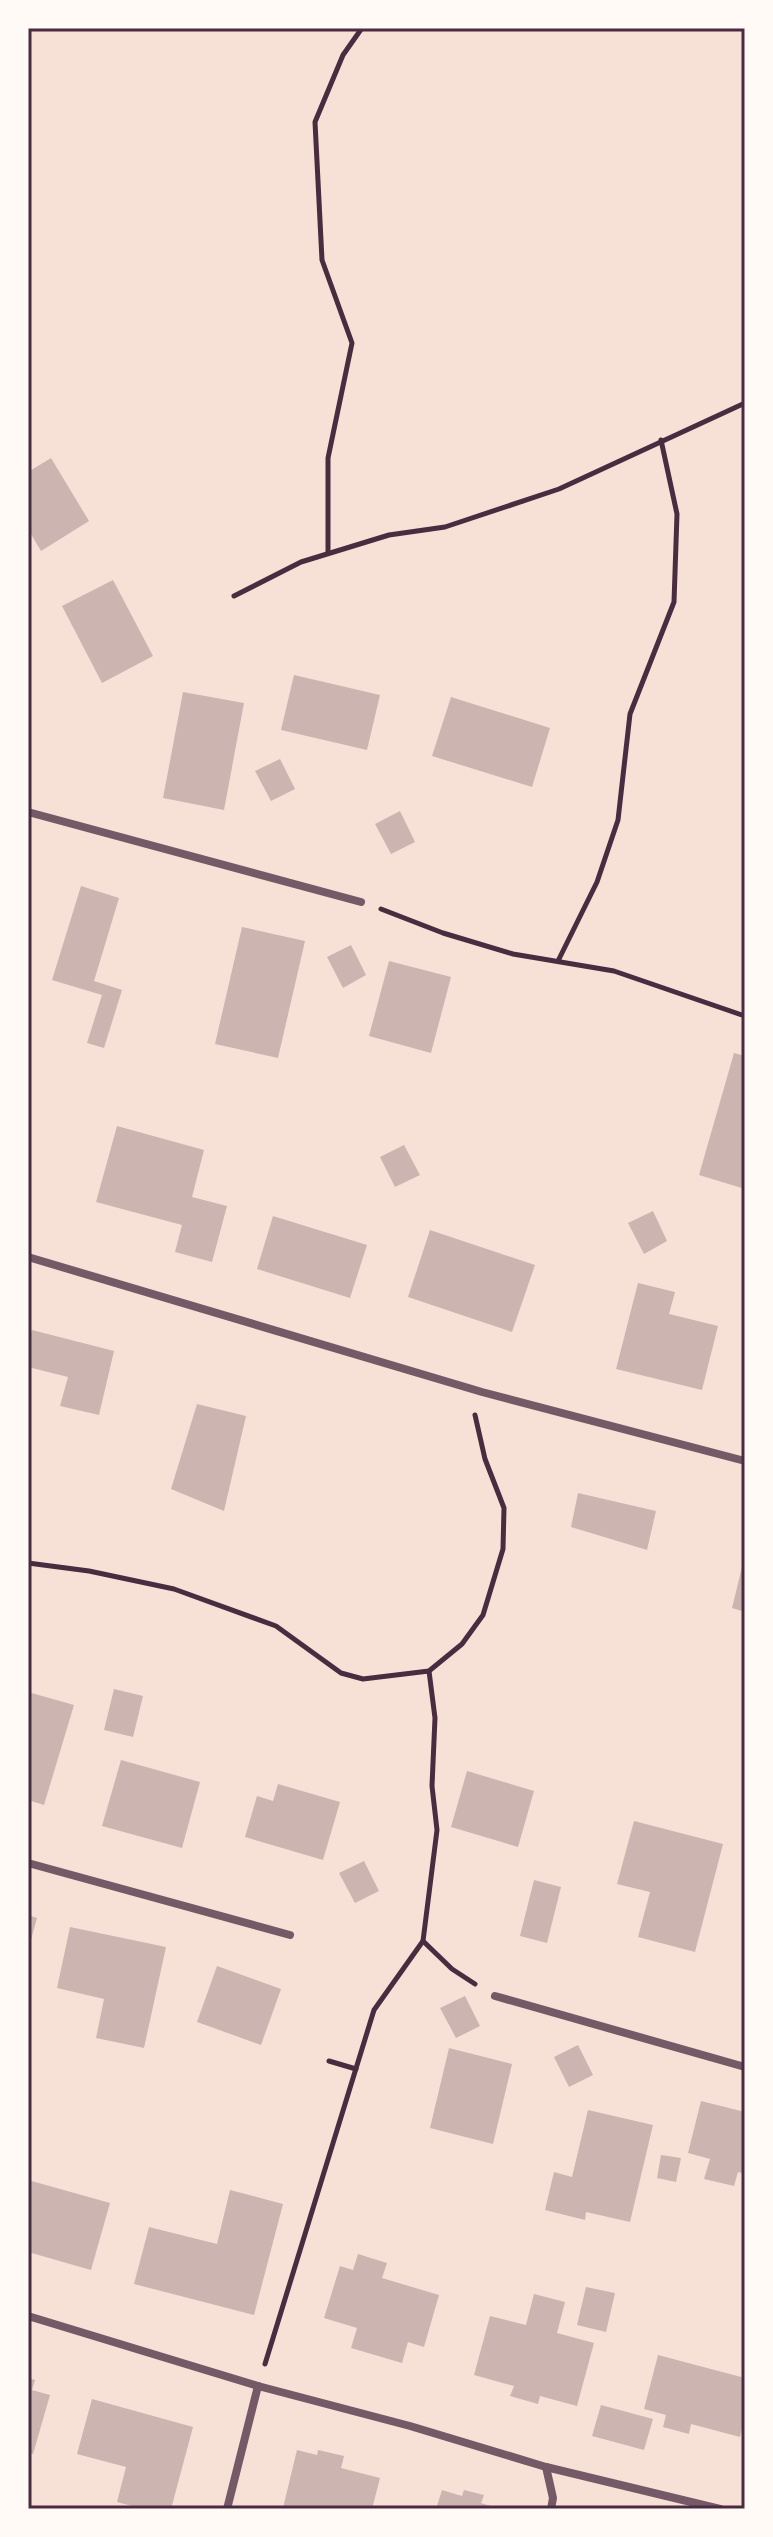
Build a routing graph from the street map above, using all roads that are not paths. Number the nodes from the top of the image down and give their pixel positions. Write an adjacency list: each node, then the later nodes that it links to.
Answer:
1 (28, 812): 2 (street)
2 (361, 902)
3 (28, 1257): 4 (street)
4 (745, 1461)
5 (28, 1863): 6 (street)
6 (290, 1935)
7 (495, 1996): 8 (street)
8 (745, 2067)
9 (28, 2316): 10 (street)
10 (258, 2386): 11 (street); 12 (street)
11 (546, 2467): 13 (street); 14 (street)
12 (227, 2509)
13 (551, 2509)
14 (720, 2509)

